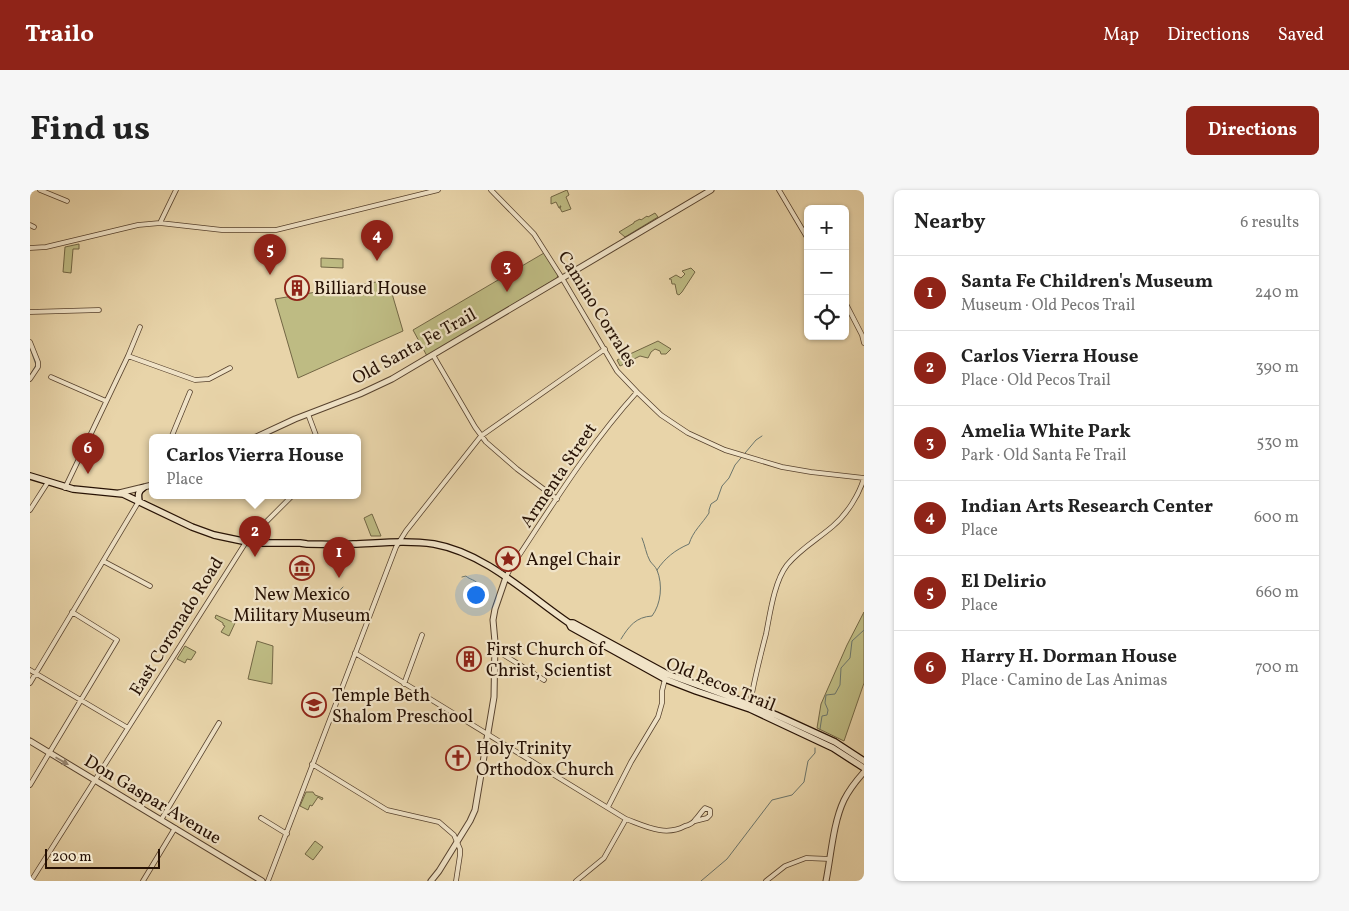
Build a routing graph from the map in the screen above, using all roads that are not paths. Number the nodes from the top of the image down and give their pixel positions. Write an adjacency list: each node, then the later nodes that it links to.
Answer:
1 (40, 190): 7 (street)
2 (176, 190): 8 (street)
3 (438, 190): 8 (street)
4 (491, 190): 11 (street, Camino Corrales)
5 (711, 190): 11 (street, Old Santa Fe Trail)
6 (778, 190): 9 (street)
7 (67, 201)
8 (160, 223): 10 (street)
9 (804, 232)
10 (30, 248)
11 (562, 278): 18 (street, Camino Corrales); 20 (street, Old Santa Fe Trail)
12 (100, 310): 14 (street)
13 (849, 310): 17 (street)
14 (30, 312)
15 (140, 327): 19 (street)
16 (30, 342): 23 (street)
17 (864, 343)
18 (605, 349): 25 (street, Camino Corrales); 31 (street)
19 (128, 356): 21 (street); 26 (street)
20 (433, 356): 27 (street, Old Santa Fe Trail); 31 (street)
21 (230, 368)
22 (51, 377): 26 (street)
23 (30, 379)
24 (190, 392): 28 (street)
25 (636, 392): 33 (street, Camino Corrales); 40 (street, Armenta Street)
26 (106, 401): 36 (street)
27 (308, 414): 29 (street, Old Santa Fe Trail); 30 (street)
28 (173, 434)
29 (263, 434)
30 (316, 434)
31 (481, 436): 40 (street); 44 (street)
32 (30, 476): 34 (main road)
33 (864, 478): 59 (street)
34 (48, 482): 36 (main road); 42 (street)
35 (149, 486): 37 (street)
36 (65, 488): 38 (main road)
37 (143, 488): 38 (street); 41 (main road)
38 (119, 493): 41 (main road, Old Pecos Trail)
39 (289, 499): 43 (street, East Coronado Road)
40 (557, 499): 46 (street, Armenta Street)
41 (139, 501): 43 (main road, Old Pecos Trail); 45 (street)
42 (30, 510)
43 (246, 542): 44 (main road, Old Pecos Trail); 61 (street, East Coronado Road)
44 (399, 543): 46 (main road, Old Pecos Trail); 51 (street)
45 (103, 560): 47 (street); 48 (street)
46 (506, 577): 50 (street); 54 (main road, Old Pecos Trail)
47 (150, 586)
48 (72, 612): 53 (street); 58 (street)
49 (422, 635): 57 (street)
50 (494, 651): 55 (street); 62 (street)
51 (355, 653): 57 (street); 66 (street)
52 (30, 670): 53 (street)
53 (36, 673): 56 (street); 58 (street)
54 (666, 677): 59 (main road, Old Pecos Trail); 71 (street)
55 (544, 680)
56 (30, 683)
57 (404, 684): 62 (street)
58 (81, 700): 61 (street); 64 (street)
59 (750, 707): 65 (main road, Old Pecos Trail); 67 (main road, Old Pecos Trail)
60 (219, 723): 74 (street)
61 (128, 728): 69 (street, East Coronado Road)
62 (487, 734): 71 (street); 78 (street)
63 (30, 741): 64 (street, Don Gaspar Avenue)
64 (49, 753): 69 (street, Don Gaspar Avenue, one-way to 69); 70 (street)
65 (864, 761)
66 (312, 764): 77 (street); 78 (street)
67 (864, 768)
68 (864, 772): 79 (street)
69 (95, 780): 74 (street, Don Gaspar Avenue); 80 (street, East Coronado Road)
70 (30, 784)
71 (608, 807): 73 (street)
72 (261, 818): 77 (street)
73 (626, 819): 75 (street); 86 (street)
74 (161, 820): 76 (street, Don Gaspar Avenue)
75 (695, 821)
76 (176, 828): 81 (street); 82 (street, Don Gaspar Avenue)
77 (287, 834): 83 (street)
78 (457, 842): 84 (street); 85 (street)
79 (830, 859): 87 (street); 88 (street)
80 (31, 881)
81 (143, 881)
82 (262, 881)
83 (268, 881)
84 (431, 881)
85 (456, 881)
86 (576, 881)
87 (766, 881)
88 (826, 881)

